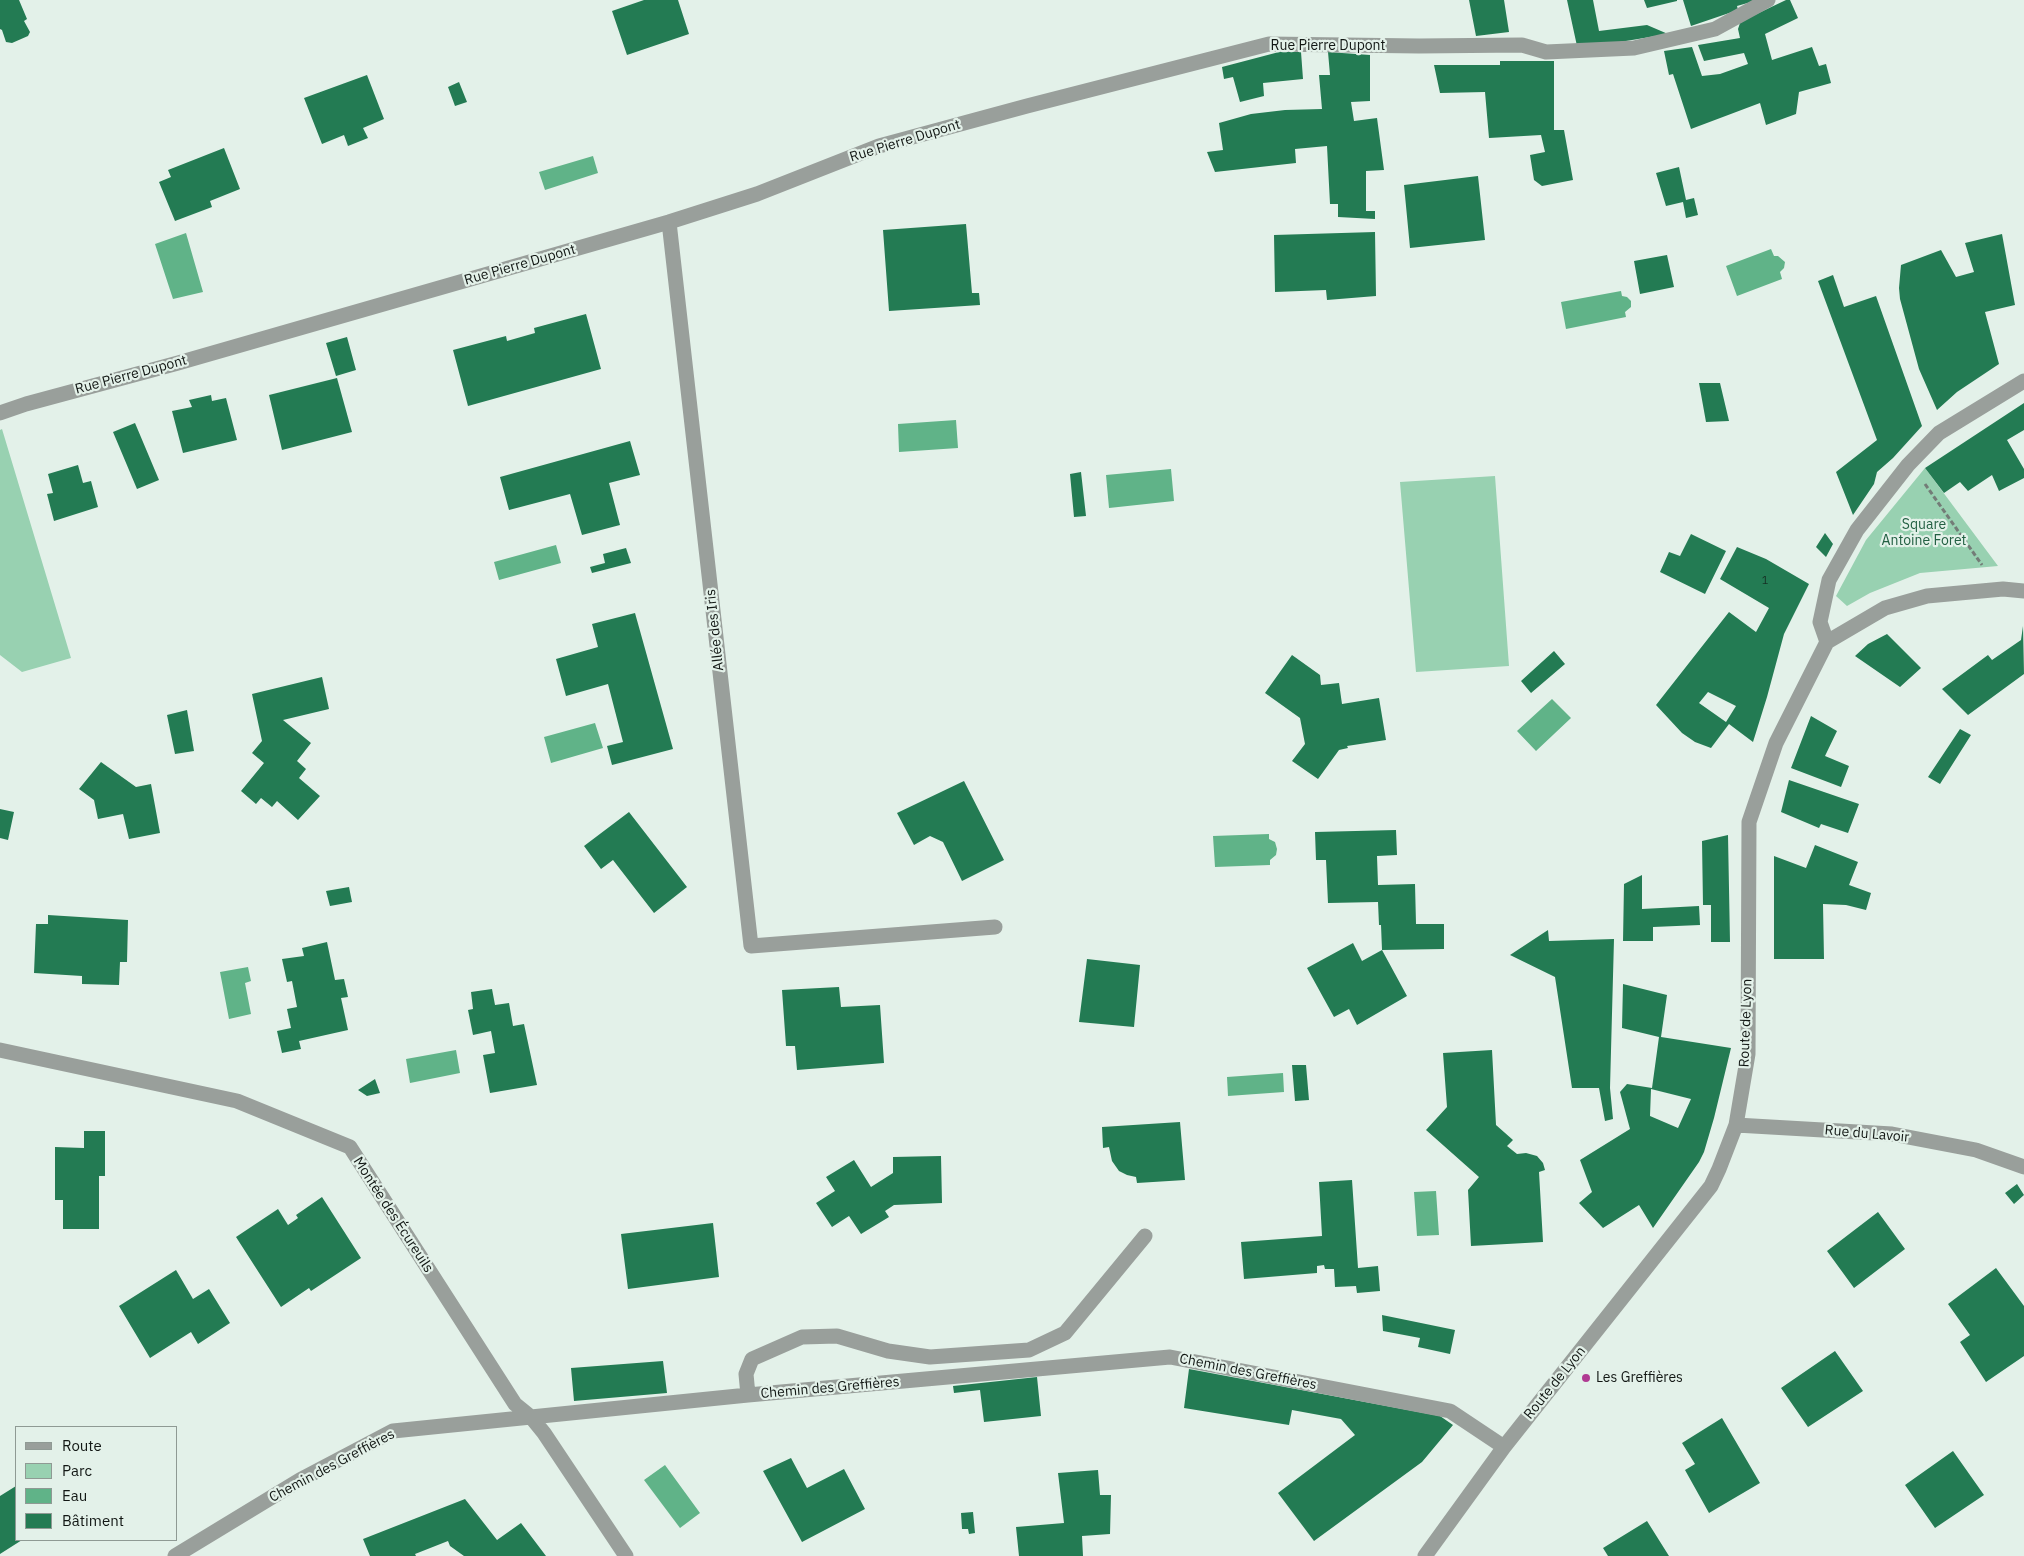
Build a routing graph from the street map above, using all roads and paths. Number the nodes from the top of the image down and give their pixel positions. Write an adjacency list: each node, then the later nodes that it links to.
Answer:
1 (1768, 0): 2 (street, Rue Pierre Dupont)
2 (669, 222): 4 (street, Rue Pierre Dupont); 9 (street, Allée des Iris)
3 (2024, 381): 5 (street)
4 (0, 413)
5 (1908, 465): 6 (path); 8 (street)
6 (2003, 589): 7 (street); 8 (street)
7 (2024, 591)
8 (1827, 642): 11 (street, Route de Lyon)
9 (996, 927)
10 (0, 1050): 15 (street, Montée des Écureuils)
11 (1736, 1125): 12 (street, Rue du Lavoir); 16 (street, Route de Lyon)
12 (2024, 1167)
13 (1145, 1236): 14 (street)
14 (748, 1395): 15 (street, Chemin des Greffières); 16 (street, Chemin des Greffières)
15 (531, 1418): 17 (street, Chemin des Greffières); 18 (street, Montée des Écureuils)
16 (1504, 1448): 19 (street, Route de Lyon)
17 (175, 1556)
18 (626, 1556)
19 (1425, 1556)

